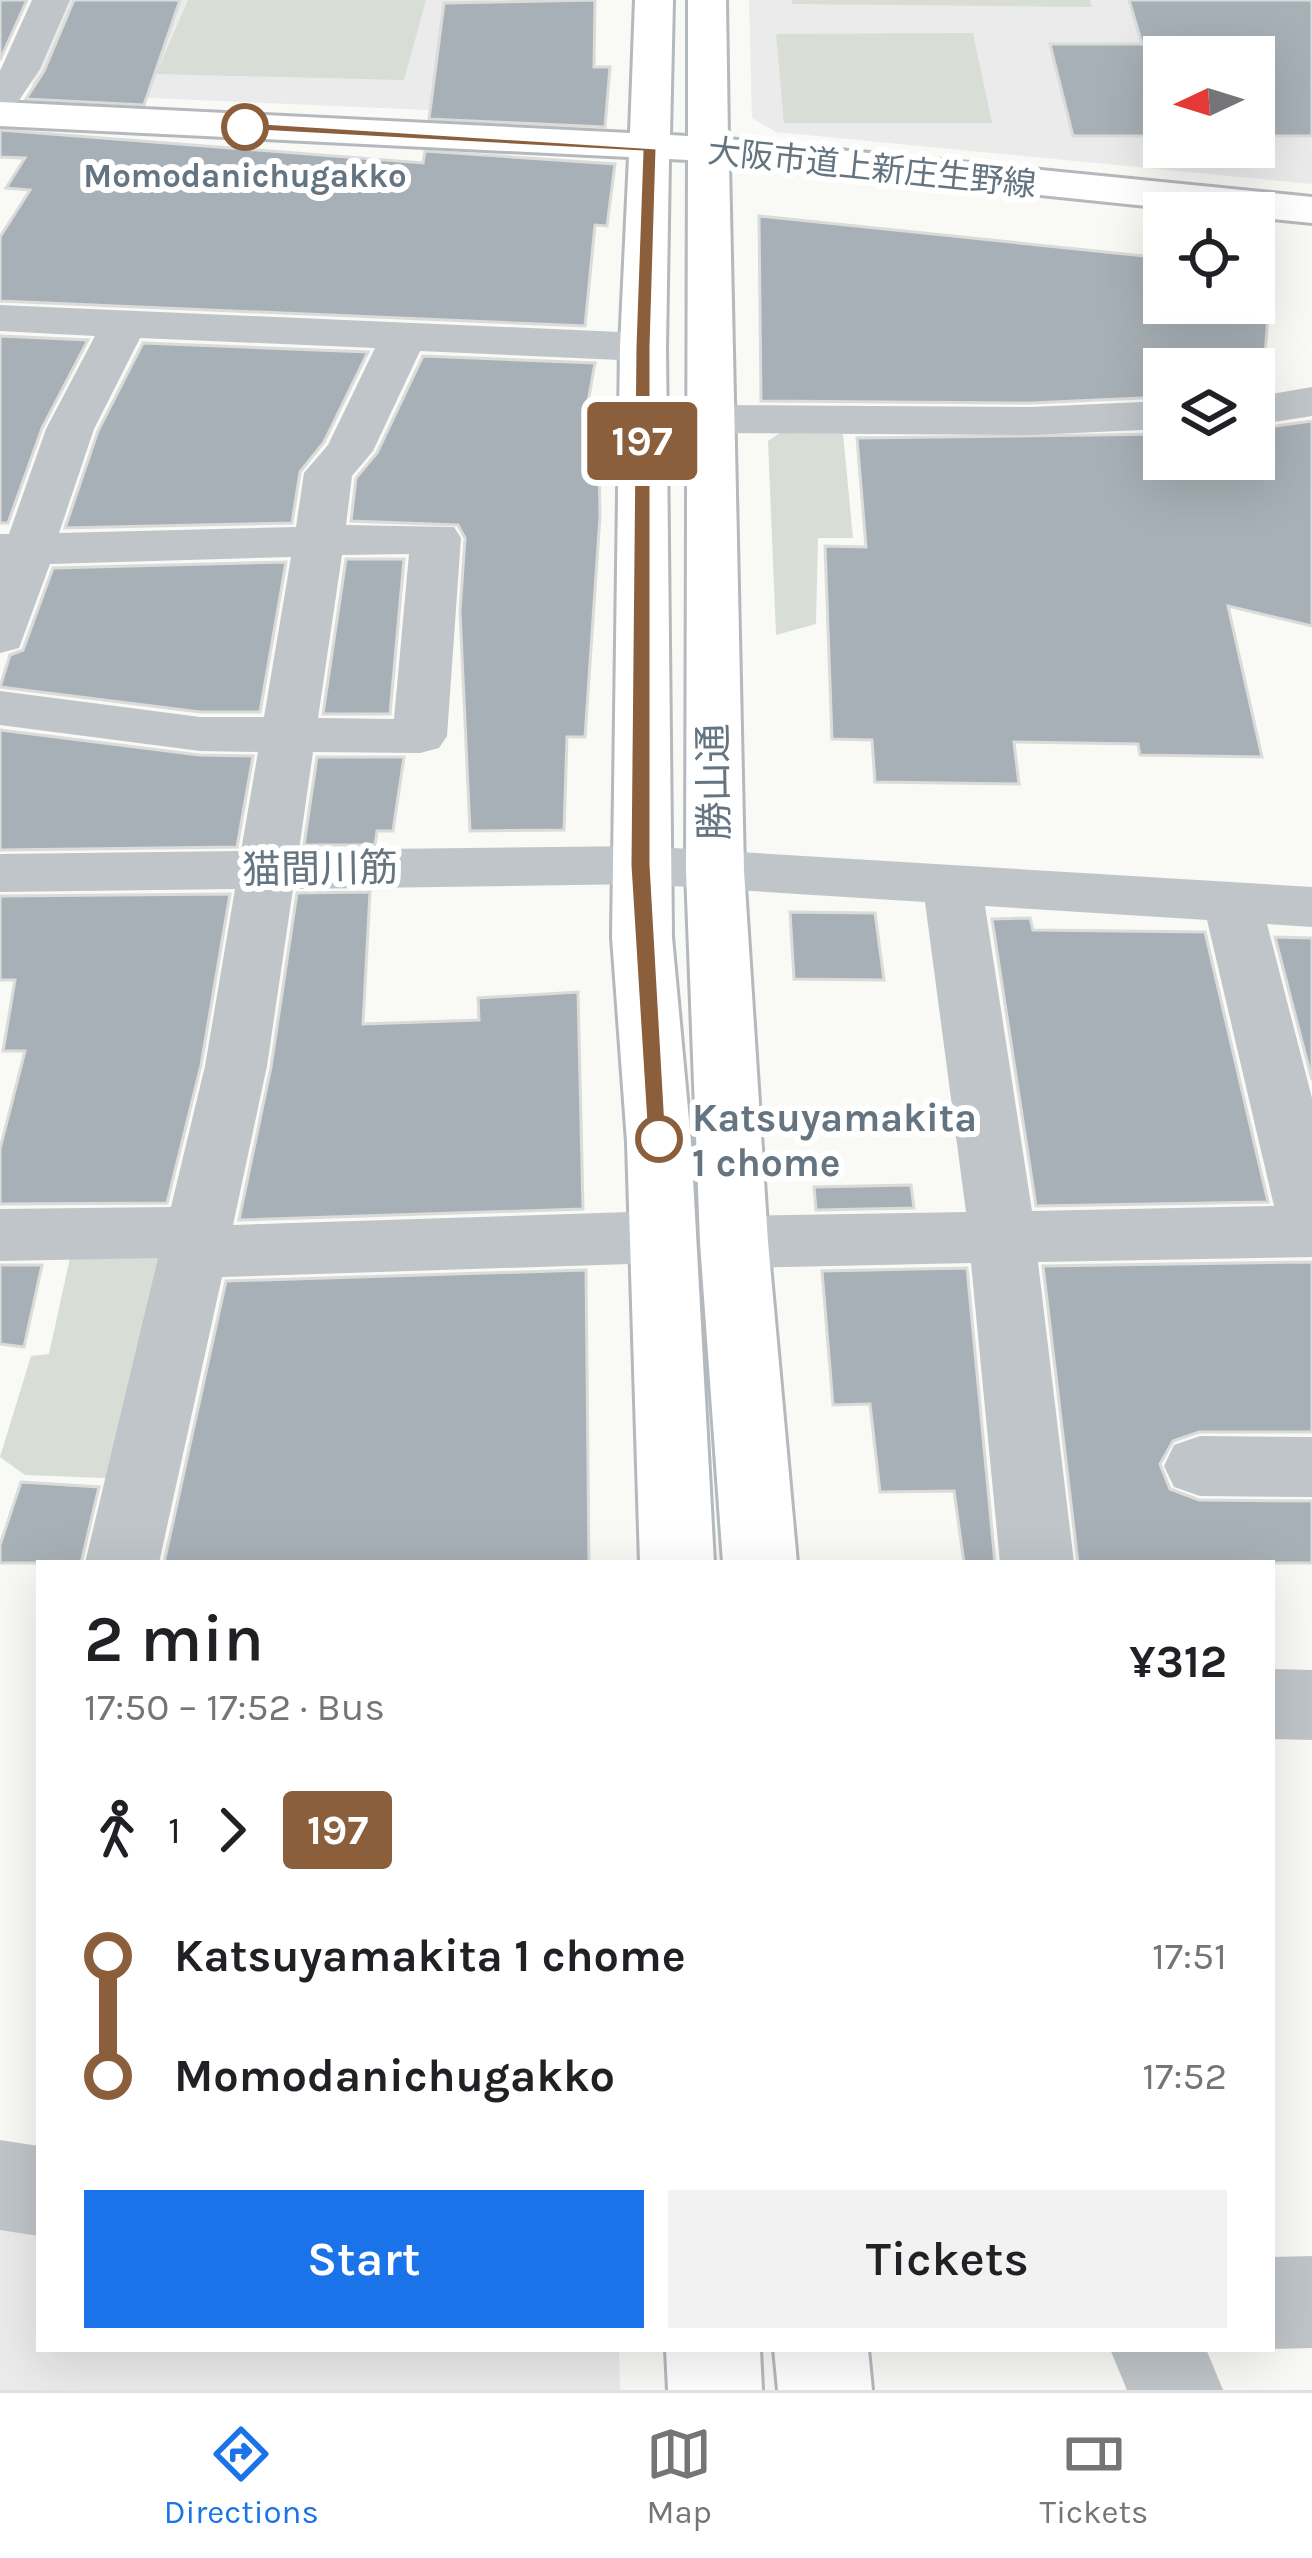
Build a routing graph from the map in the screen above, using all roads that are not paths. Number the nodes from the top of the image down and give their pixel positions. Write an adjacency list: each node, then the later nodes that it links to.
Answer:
1 (51, 0): 4 (street)
2 (654, 0): 6 (main road, 勝山通)
3 (707, 0): 7 (main road, 勝山通)
4 (0, 100)
5 (0, 114): 6 (main road, 大阪市道上新庄生野線)
6 (650, 148): 7 (main road, 大阪市道上新庄生野線); 12 (main road, 勝山通)
7 (710, 149): 8 (main road, 大阪市道上新庄生野線); 16 (main road, 勝山通)
8 (1312, 210)
9 (0, 318): 10 (street)
10 (125, 322): 11 (street); 18 (street)
11 (405, 334): 12 (street); 17 (street)
12 (643, 347): 22 (main road, 勝山通)
13 (1312, 401): 14 (street)
14 (1275, 410)
15 (1143, 416): 16 (street)
16 (708, 419): 24 (main road, 勝山通)
17 (319, 542): 18 (street); 21 (street); 21 (street)
18 (15, 549): 19 (street)
19 (0, 638)
20 (0, 708): 21 (street)
21 (289, 738): 23 (street)
22 (640, 865): 23 (street, 猫間川筋); 24 (street, 猫間川筋); 31 (main road, 勝山通)
23 (270, 868): 25 (street, 猫間川筋); 33 (street)
24 (715, 872): 26 (street); 34 (main road, 勝山通)
25 (0, 873)
26 (952, 885): 27 (street); 32 (street)
27 (1232, 902): 28 (street); 29 (street)
28 (1312, 907)
29 (1312, 1230): 32 (street)
30 (0, 1235): 33 (street)
31 (661, 1237): 33 (street); 38 (main road, 勝山通)
32 (1002, 1239): 34 (street); 40 (street)
33 (193, 1242): 37 (street)
34 (734, 1242): 39 (main road, 勝山通)
35 (1200, 1466): 36 (street)
36 (1312, 1467)
37 (123, 1560)
38 (677, 1560)
39 (760, 1560)
40 (1037, 1560)
41 (1275, 1704): 42 (street)
42 (1312, 1705)
43 (0, 2185): 44 (street)
44 (36, 2191)
45 (1275, 2302): 46 (street)
46 (1312, 2302)
47 (713, 2352): 50 (main road)
48 (821, 2352): 51 (main road)
49 (1158, 2352): 52 (street)
50 (716, 2390)
51 (825, 2390)
52 (1176, 2390)

